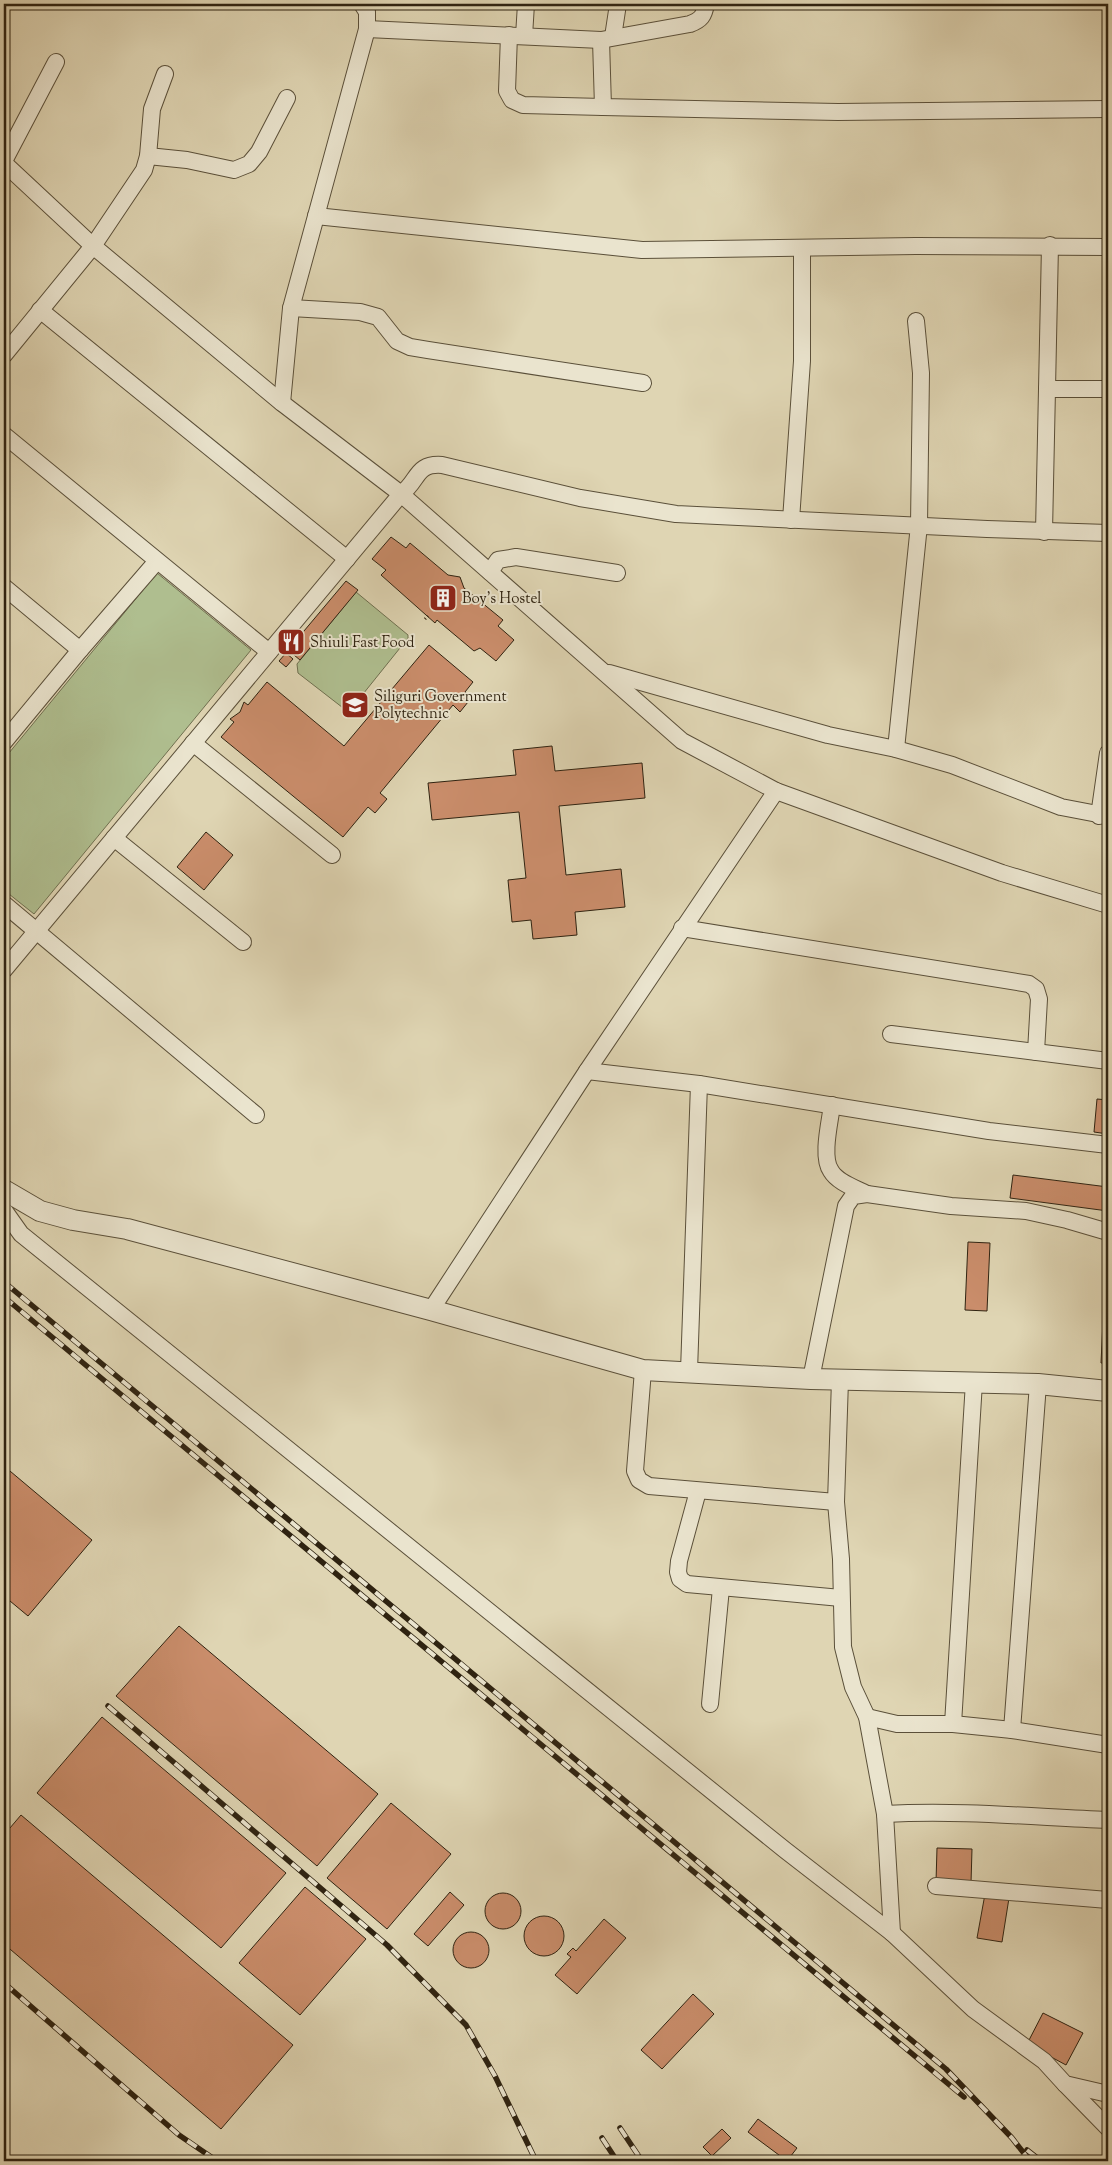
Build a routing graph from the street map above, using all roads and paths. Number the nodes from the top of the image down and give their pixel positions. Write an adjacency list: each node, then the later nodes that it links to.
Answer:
1 (362, 4): 5 (street)
2 (526, 4): 6 (street)
3 (618, 4): 7 (street)
4 (706, 4): 7 (street)
5 (367, 29): 6 (street); 15 (street)
6 (516, 36): 7 (street); 11 (street)
7 (607, 39): 11 (street)
8 (56, 62): 14 (street)
9 (165, 74): 13 (street)
10 (286, 98): 13 (street)
11 (603, 107): 12 (street)
12 (1108, 109)
13 (148, 156): 16 (street)
14 (4, 162): 16 (street)
15 (316, 216): 19 (street); 20 (street)
16 (92, 246): 21 (street); 27 (street)
17 (1050, 246): 18 (street); 19 (street); 25 (street)
18 (1108, 247)
19 (802, 248): 30 (street)
20 (291, 308): 24 (street); 27 (street)
21 (40, 310): 23 (street); 35 (street)
22 (916, 321): 31 (street)
23 (4, 355)
24 (644, 383)
25 (1047, 389): 26 (street); 32 (street)
26 (1108, 389)
27 (282, 403): 29 (street)
28 (4, 435): 34 (street)
29 (401, 494): 30 (street); 35 (street); 36 (street)
30 (791, 520): 31 (street)
31 (919, 525): 32 (street); 44 (street)
32 (1044, 532): 33 (street)
33 (1108, 533)
34 (157, 561): 39 (street); 40 (street)
35 (347, 566): 40 (street)
36 (490, 572): 37 (street); 41 (street)
37 (617, 573)
38 (4, 587): 39 (street)
39 (80, 650): 42 (street)
40 (268, 660): 43 (street)
41 (605, 672): 44 (street); 46 (street)
42 (4, 742)
43 (193, 743): 48 (street); 49 (street)
44 (896, 749): 47 (street)
45 (1108, 753): 47 (street)
46 (776, 791): 51 (street); 52 (street)
47 (1104, 816)
48 (114, 838): 53 (street); 54 (street)
49 (332, 855)
50 (4, 904): 53 (street)
51 (1108, 904)
52 (682, 928): 57 (street); 59 (street)
53 (37, 931): 55 (street); 62 (street)
54 (243, 942)
55 (4, 970)
56 (891, 1034): 57 (street)
57 (1036, 1052): 58 (street)
58 (1108, 1060)
59 (587, 1071): 60 (street); 68 (street)
60 (699, 1084): 61 (street); 70 (street)
61 (832, 1105): 63 (street); 65 (street)
62 (256, 1115)
63 (1108, 1145)
64 (4, 1190): 68 (street)
65 (868, 1194): 67 (street); 71 (street)
66 (4, 1210): 89 (street)
67 (1108, 1232)
68 (431, 1310): 69 (street)
69 (644, 1370): 70 (street); 76 (street)
70 (689, 1371): 71 (street)
71 (811, 1379): 72 (street)
72 (840, 1380): 73 (street); 77 (street)
73 (974, 1382): 74 (street); 82 (street)
74 (1038, 1384): 75 (street); 83 (street)
75 (1108, 1391)
76 (698, 1491): 77 (street); 78 (street)
77 (836, 1502): 79 (street)
78 (721, 1588): 79 (street); 80 (street)
79 (841, 1598): 81 (street)
80 (710, 1704)
81 (867, 1717): 82 (street); 85 (street)
82 (953, 1724): 83 (street)
83 (1012, 1730): 84 (street)
84 (1108, 1745)
85 (885, 1814): 86 (street); 89 (street)
86 (1108, 1820)
87 (936, 1886): 88 (street)
88 (1108, 1900)
89 (892, 1933): 90 (street)
90 (1065, 2084): 91 (street); 92 (street)
91 (1108, 2090)
92 (1108, 2128)

